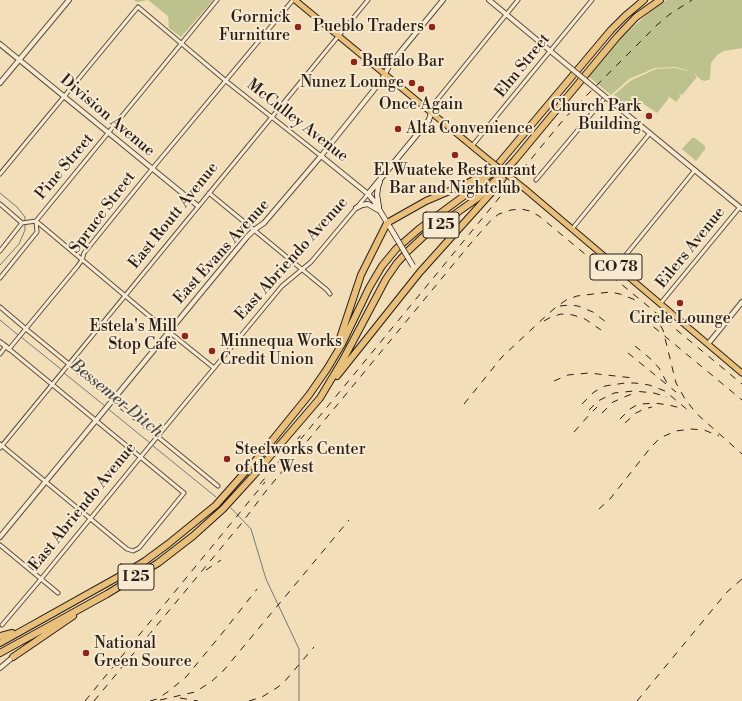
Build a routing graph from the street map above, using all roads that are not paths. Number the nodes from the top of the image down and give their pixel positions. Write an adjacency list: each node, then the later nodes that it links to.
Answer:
1 (69, 0): 16 (street)
2 (217, 0): 14 (street, Pine Street)
3 (294, 0): 12 (main road, CO 78); 18 (street, Spruce Street)
4 (368, 0): 12 (street, East Routt Avenue)
5 (443, 0): 17 (street, East Evans Avenue)
6 (489, 0): 11 (street)
7 (518, 0): 11 (street, East Abriendo Avenue)
8 (592, 0): 15 (street, Elm Street)
9 (644, 0): 27 (highway, I 25)
10 (660, 0): 29 (highway, I 25)
11 (506, 14): 15 (street); 22 (street, East Abriendo Avenue)
12 (338, 35): 17 (main road, CO 78); 23 (street, East Routt Avenue)
13 (0, 44): 16 (street, Division Avenue)
14 (181, 44): 18 (street, McCulley Avenue); 20 (street, McCulley Avenue); 24 (street, Pine Street)
15 (550, 50): 25 (street, bridge); 26 (street, Elm Street)
16 (19, 60): 19 (street); 20 (street, Division Avenue)
17 (385, 74): 22 (main road, CO 78); 28 (street, East Evans Avenue)
18 (226, 81): 23 (street, McCulley Avenue); 30 (street, Spruce Street)
19 (0, 83)
20 (64, 96): 24 (street, Division Avenue); 32 (street)
21 (603, 100): 34 (street)
22 (431, 113): 26 (main road, CO 78); 33 (main road, East Abriendo Avenue)
23 (272, 117): 28 (street, McCulley Avenue); 35 (street, East Routt Avenue)
24 (109, 133): 30 (street, Division Avenue); 42 (street, Pine Street)
25 (650, 133): 31 (street); 46 (street)
26 (472, 146): 46 (main road, CO 78, bridge)
27 (509, 151): 44 (highway); 66 (highway, I 25)
28 (321, 156): 36 (street, McCulley Avenue); 45 (street, East Evans Avenue)
29 (514, 162): 51 (highway); 69 (highway, I 25)
30 (152, 169): 38 (street, Division Avenue); 48 (street, Spruce Street)
31 (695, 170): 40 (street); 49 (street)
32 (0, 174)
33 (381, 178): 36 (main road, East Abriendo Avenue); 41 (main road)
34 (536, 180)
35 (209, 193): 38 (street, East Routt Avenue); 45 (street)
36 (368, 194): 39 (street, East Abriendo Avenue); 41 (main road, McCulley Avenue)
37 (0, 204): 43 (street)
38 (198, 206): 54 (street, East Routt Avenue)
39 (356, 208): 41 (main road); 50 (street, East Abriendo Avenue)
40 (741, 208): 56 (street, Eilers Avenue)
41 (381, 212): 44 (main road, McCulley Avenue)
42 (36, 221): 43 (street); 48 (street); 52 (street, Pine Street)
43 (22, 223): 47 (street)
44 (387, 223): 51 (main road, McCulley Avenue, bridge); 66 (highway)
45 (254, 230): 50 (street); 59 (street, East Evans Avenue)
46 (572, 230): 49 (main road, CO 78)
47 (0, 251)
48 (82, 260): 54 (street); 58 (street, Spruce Street)
49 (616, 267): 56 (main road, CO 78)
50 (302, 270): 53 (street); 65 (street, East Abriendo Avenue)
51 (420, 272): 69 (highway)
52 (0, 278)
53 (330, 294)
54 (125, 296): 59 (street); 64 (street, East Routt Avenue)
55 (742, 302): 61 (street)
56 (660, 304): 61 (main road, CO 78)
57 (0, 307): 58 (street)
58 (26, 329): 62 (street, Spruce Street); 64 (street)
59 (168, 332): 65 (street); 70 (street, East Evans Avenue)
60 (0, 342): 62 (street)
61 (708, 344): 67 (main road, CO 78)
62 (8, 348): 63 (street, Spruce Street); 68 (street)
63 (0, 354)
64 (69, 364): 68 (street, East Routt Avenue); 70 (street)
65 (214, 368): 72 (street, East Abriendo Avenue)
66 (327, 369): 84 (highway, I 25)
67 (742, 373)
68 (52, 384): 71 (street); 73 (street, East Routt Avenue)
69 (320, 398): 82 (highway, I 25)
70 (112, 400): 71 (street, East Evans Avenue); 72 (street)
71 (96, 420): 74 (street); 75 (street, East Evans Avenue)
72 (157, 437): 74 (street, East Abriendo Avenue); 76 (street)
73 (1, 446): 75 (street)
74 (141, 457): 77 (street, East Abriendo Avenue); 77 (street)
75 (46, 481): 77 (street); 78 (street, East Evans Avenue)
76 (218, 486)
77 (90, 518): 80 (street, East Abriendo Avenue)
78 (0, 537)
79 (0, 545): 80 (street)
80 (41, 579): 81 (street); 83 (street, East Abriendo Avenue)
81 (58, 593)
82 (107, 594): 87 (highway, I 25); 88 (highway)
83 (2, 625)
84 (32, 625): 85 (highway); 86 (highway, I 25)
85 (0, 636)
86 (0, 643)
87 (0, 653)
88 (13, 657): 89 (street)
89 (0, 668)

